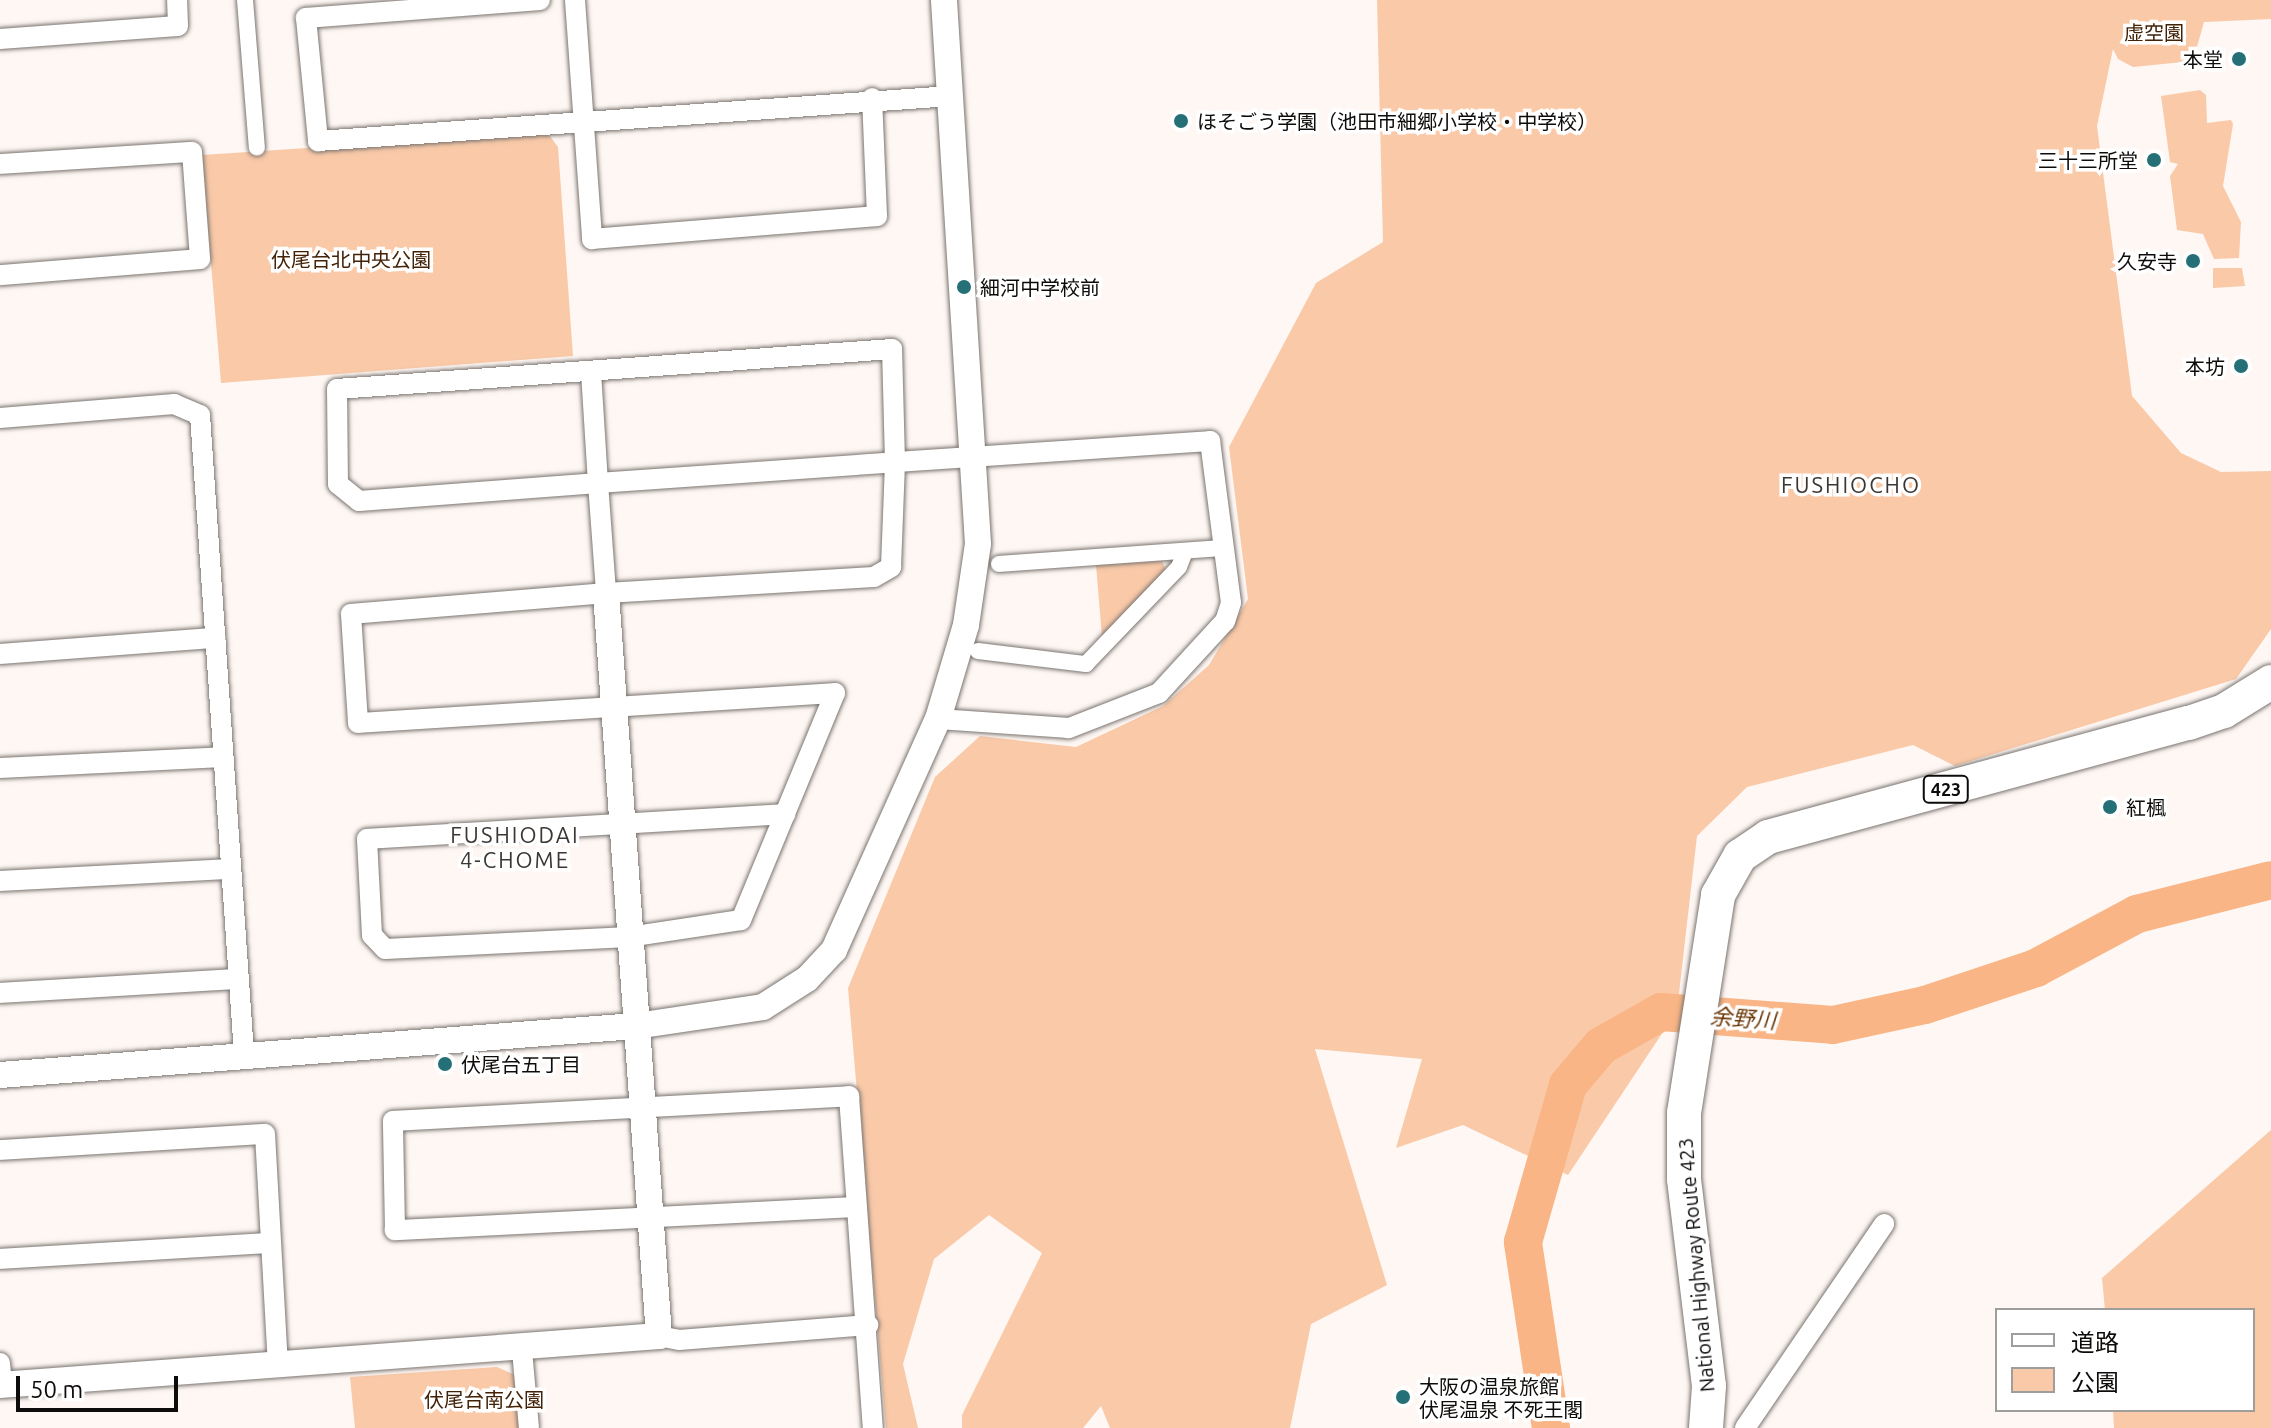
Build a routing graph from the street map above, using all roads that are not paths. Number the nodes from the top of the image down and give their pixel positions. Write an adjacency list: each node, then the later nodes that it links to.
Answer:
1 (177, 0): 6 (street)
2 (245, 0): 10 (street)
3 (540, 0): 9 (street)
4 (575, 0): 9 (street)
5 (944, 0): 7 (street)
6 (0, 39)
7 (950, 96): 8 (street); 15 (street)
8 (872, 98): 9 (street); 9 (street)
9 (583, 119)
10 (257, 148)
11 (0, 164): 12 (street)
12 (0, 275)
13 (591, 372): 16 (street); 17 (street); 17 (street)
14 (0, 418): 22 (street)
15 (976, 457): 16 (street); 18 (street); 27 (street)
16 (895, 462): 17 (street); 21 (street)
17 (598, 483): 21 (street)
18 (1224, 548): 19 (street); 27 (street)
19 (1185, 551): 20 (street); 23 (street)
20 (999, 564)
21 (606, 593): 26 (street); 26 (street)
22 (215, 638): 24 (street); 28 (street)
23 (978, 651)
24 (0, 654)
25 (2271, 682): 54 (highway, National Highway Route 423 / 423)
26 (612, 707): 30 (street); 31 (street)
27 (938, 719): 37 (street)
28 (223, 757): 29 (street); 32 (street)
29 (0, 768)
30 (785, 814): 31 (street); 34 (street)
31 (621, 824): 34 (street); 34 (street)
32 (231, 869): 33 (street); 35 (street)
33 (0, 881)
34 (629, 937): 37 (street)
35 (239, 979): 36 (street); 38 (street)
36 (0, 993)
37 (636, 1026): 38 (street); 40 (street)
38 (244, 1054): 39 (street)
39 (0, 1075)
40 (642, 1107): 42 (street); 43 (street); 43 (street)
41 (0, 1150): 45 (street)
42 (855, 1207): 43 (street); 47 (street)
43 (650, 1216): 48 (street)
44 (1884, 1224): 55 (street)
45 (271, 1243): 46 (street); 50 (street)
46 (0, 1259)
47 (868, 1325): 48 (street); 53 (street)
48 (659, 1336): 49 (street)
49 (522, 1350): 50 (street); 52 (street)
50 (278, 1364): 51 (street)
51 (1, 1378)
52 (529, 1428)
53 (873, 1428)
54 (1706, 1428)
55 (1745, 1428)

